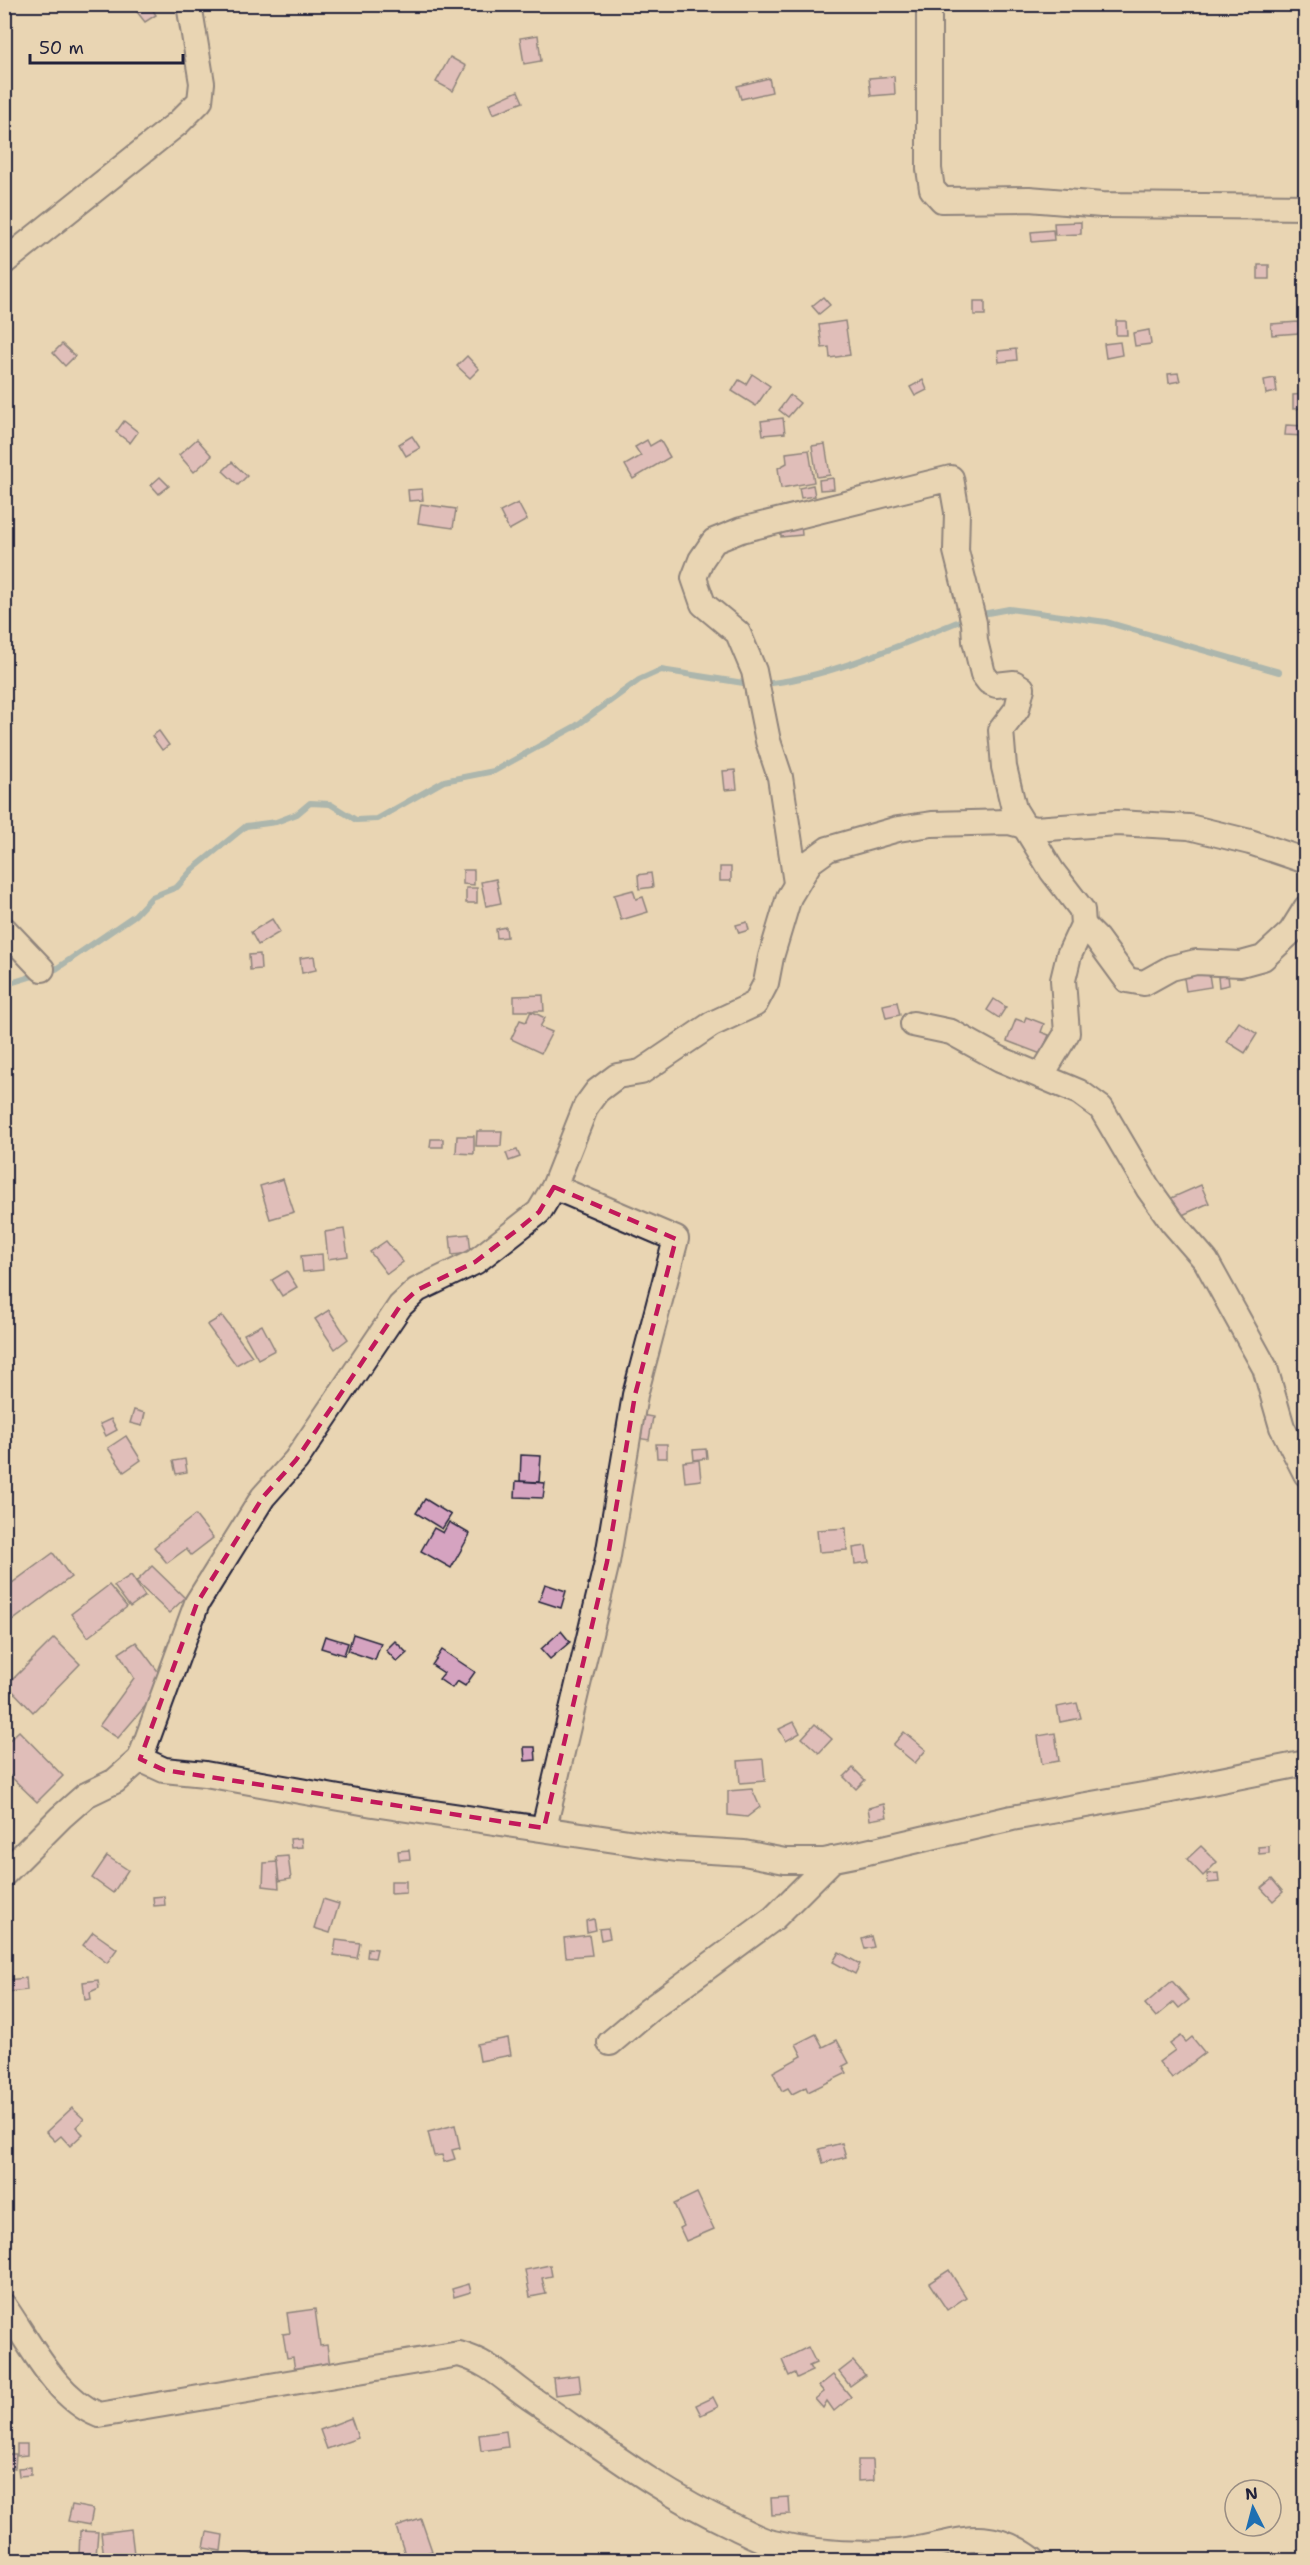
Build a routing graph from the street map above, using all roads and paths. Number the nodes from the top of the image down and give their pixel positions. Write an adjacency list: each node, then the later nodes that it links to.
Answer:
1 (189, 4): 4 (street)
2 (929, 4): 3 (street)
3 (1305, 207)
4 (4, 262)
5 (1022, 825): 6 (street); 7 (street); 7 (street); 9 (street)
6 (1305, 861)
7 (796, 883): 14 (street)
8 (1305, 908): 9 (street)
9 (1083, 925): 13 (street)
10 (4, 929): 11 (street)
11 (42, 969)
12 (913, 1024): 13 (street)
13 (1041, 1076): 15 (street)
14 (554, 1187): 16 (street); 18 (street)
15 (1305, 1474)
16 (140, 1759): 18 (street); 20 (street)
17 (1305, 1763): 19 (street)
18 (544, 1828): 19 (street)
19 (833, 1859): 21 (street)
20 (4, 1874)
21 (610, 2043)
22 (4, 2306): 23 (street)
23 (1034, 2560)

